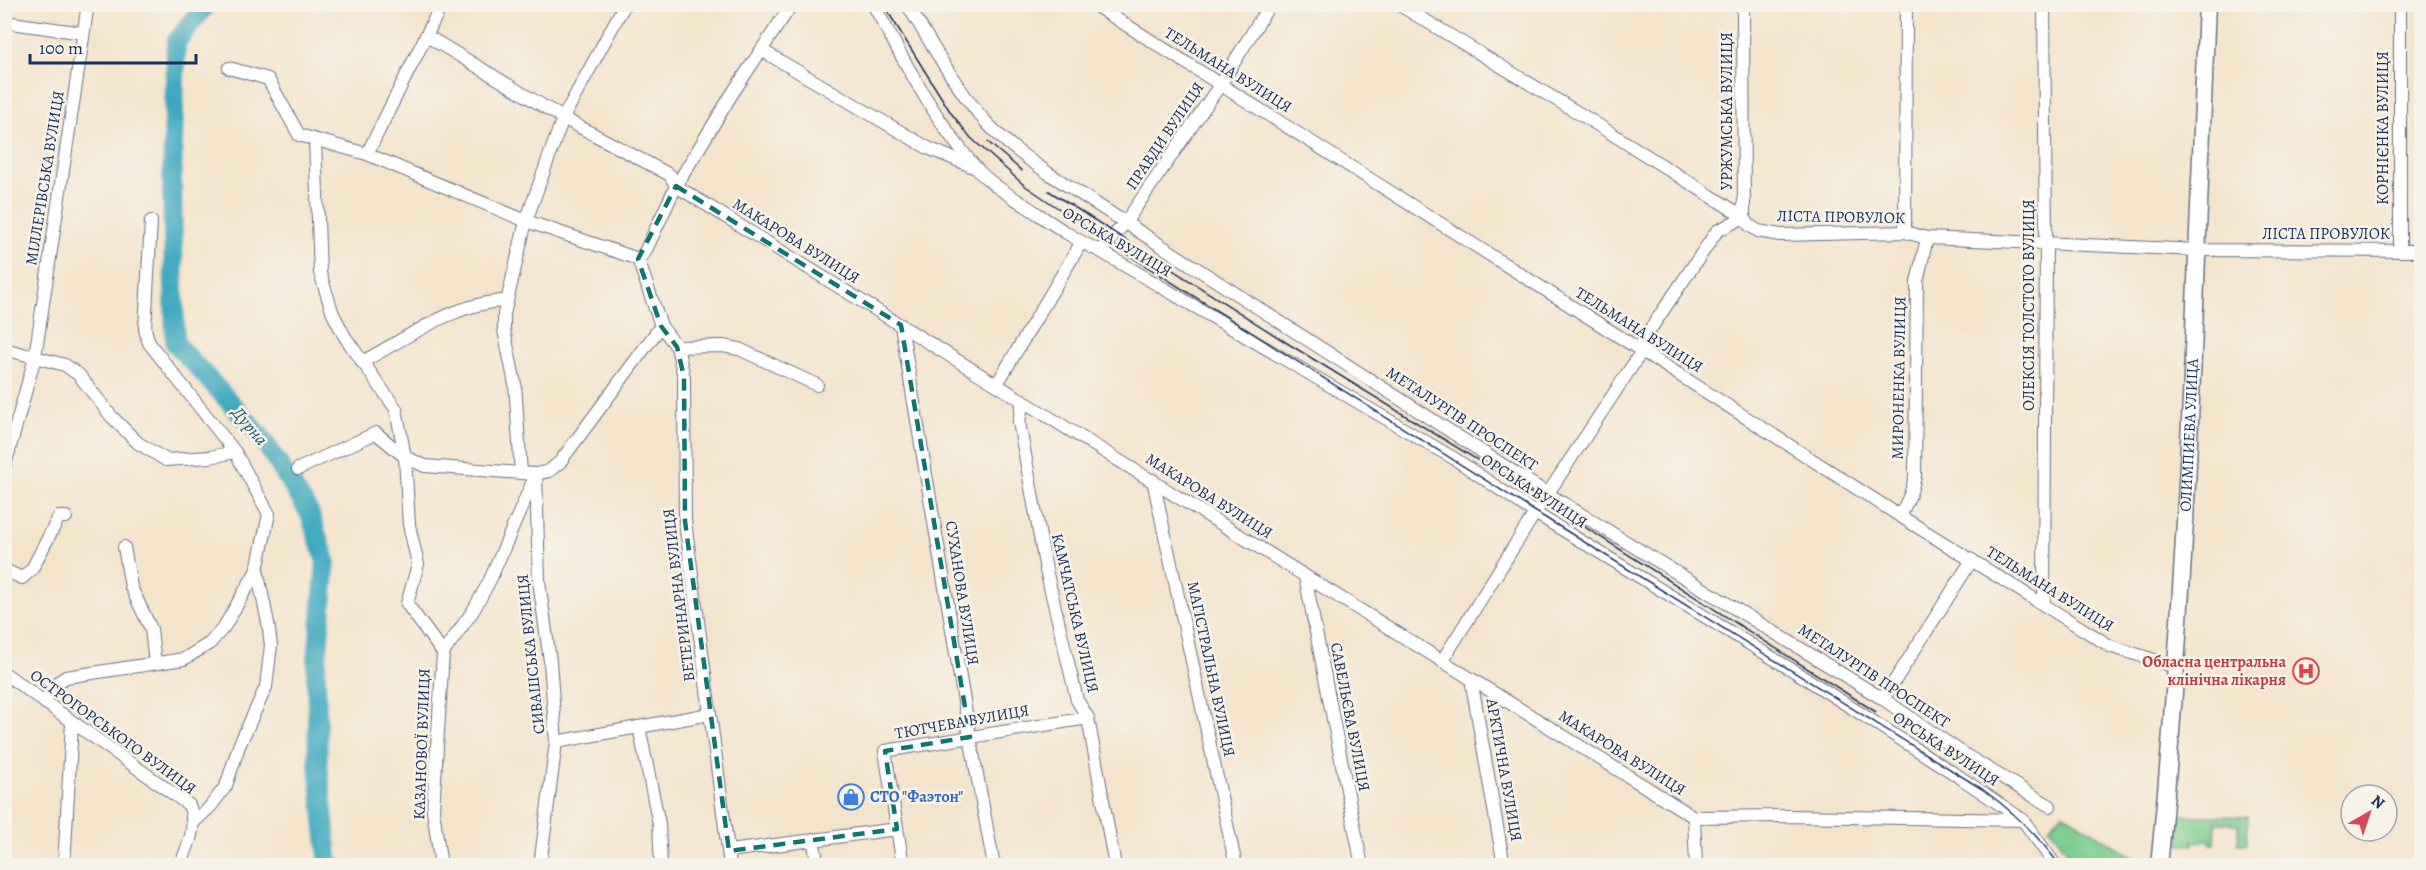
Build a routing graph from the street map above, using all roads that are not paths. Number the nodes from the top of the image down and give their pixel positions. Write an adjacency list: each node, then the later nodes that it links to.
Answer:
1 (88, 4): 16 (street, МІЛЛЕРІВСЬКА ВУЛИЦЯ)
2 (442, 4): 17 (street)
3 (625, 4): 21 (street)
4 (792, 4): 18 (street)
5 (873, 4): 24 (street, ОРСЬКА ВУЛИЦЯ)
6 (907, 4): 29 (street, МЕТАЛУРГІВ ПРОСПЕКТ)
7 (1093, 4): 20 (street, ТЕЛЬМАНА ВУЛИЦЯ)
8 (1270, 4): 20 (street, ПРАВДИ ВУЛИЦЯ)
9 (1398, 4): 26 (street, ЛІСТА ПРОВУЛОК)
10 (1743, 4): 26 (street, УРЖУМСЬКА ВУЛИЦЯ)
11 (1906, 4): 30 (street)
12 (2043, 4): 32 (street, ОЛЕКСІЯ ТОЛСТОГО ВУЛИЦЯ)
13 (2207, 4): 34 (main road, ОЛИМПИЕВА УЛИЦА)
14 (2400, 4): 36 (street, КОРНІЄНКА ВУЛИЦЯ)
15 (4, 22): 16 (street)
16 (83, 33): 45 (street, МІЛЛЕРІВСЬКА ВУЛИЦЯ)
17 (427, 36): 21 (street, МАКАРОВА ВУЛИЦЯ); 23 (street)
18 (763, 51): 24 (street, ОРСЬКА ВУЛИЦЯ); 25 (street)
19 (229, 68): 22 (street)
20 (1220, 85): 29 (street, ПРАВДИ ВУЛИЦЯ); 44 (street, ТЕЛЬМАНА ВУЛИЦЯ)
21 (563, 118): 25 (street, МАКАРОВА ВУЛИЦЯ); 28 (street)
22 (315, 140): 23 (street); 46 (street, КАЗАНОВОЇ ВУЛИЦЯ)
23 (367, 154): 28 (street)
24 (976, 168): 33 (street, ОРСЬКА ВУЛИЦЯ)
25 (676, 186): 38 (street); 40 (street, МАКАРОВА ВУЛИЦЯ)
26 (1744, 217): 30 (street, ЛІСТА ПРОВУЛОК); 44 (street)
27 (151, 221): 50 (street)
28 (526, 221): 38 (street); 39 (street)
29 (1125, 224): 35 (street, ПРАВДИ ВУЛИЦЯ); 57 (street, МЕТАЛУРГІВ ПРОСПЕКТ)
30 (1905, 232): 31 (street, ЛІСТА ПРОВУЛОК)
31 (1927, 238): 32 (street, ЛІСТА ПРОВУЛОК); 59 (street, МИРОНЕНКА ВУЛИЦЯ)
32 (2046, 242): 34 (street, ЛІСТА ПРОВУЛОК); 66 (street, ОЛЕКСІЯ ТОЛСТОГО ВУЛИЦЯ)
33 (1081, 243): 35 (street, ОРСЬКА ВУЛИЦЯ); 47 (street)
34 (2199, 250): 36 (street, ЛІСТА ПРОВУЛОК); 70 (main road, ОЛИМПИЕВА УЛИЦА)
35 (1100, 251): 58 (street, ОРСЬКА ВУЛИЦЯ)
36 (2400, 251): 37 (street, ЛІСТА ПРОВУЛОК)
37 (2421, 251)
38 (638, 259): 41 (street, ВЕТЕРИНАРНА ВУЛИЦЯ)
39 (506, 301): 46 (street); 54 (street)
40 (901, 325): 47 (street, МАКАРОВА ВУЛИЦЯ); 79 (street, СУХАНОВА ВУЛИЦЯ)
41 (661, 326): 42 (street, ВЕТЕРИНАРНА ВУЛИЦЯ); 55 (street)
42 (677, 347): 48 (street); 75 (street, ВЕТЕРИНАРНА ВУЛИЦЯ)
43 (4, 349): 45 (street)
44 (1642, 351): 57 (street); 59 (street, ТЕЛЬМАНА ВУЛИЦЯ)
45 (34, 357): 50 (street); 52 (street, МІЛЛЕРІВСЬКА ВУЛИЦЯ)
46 (362, 362): 51 (street, КАЗАНОВОЇ ВУЛИЦЯ)
47 (997, 384): 49 (street, МАКАРОВА ВУЛИЦЯ)
48 (817, 385)
49 (1023, 400): 56 (street, МАКАРОВА ВУЛИЦЯ); 76 (street, КАМЧАТСЬКА ВУЛИЦЯ)
50 (235, 452): 64 (street)
51 (405, 457): 53 (street); 54 (street); 67 (street, КАЗАНОВОЇ ВУЛИЦЯ)
52 (4, 469)
53 (298, 469)
54 (521, 473): 55 (street)
55 (536, 474): 67 (street, СИВАШСЬКА ВУЛИЦЯ); 80 (street, СИВАШСЬКА ВУЛИЦЯ)
56 (1153, 480): 65 (street, МАКАРОВА ВУЛИЦЯ); 98 (street, МАГІСТРАЛЬНА ВУЛИЦЯ)
57 (1548, 494): 58 (street); 73 (street, МЕТАЛУРГІВ ПРОСПЕКТ)
58 (1535, 513): 68 (street); 83 (street, ОРСЬКА ВУЛИЦЯ)
59 (1900, 516): 62 (street, ТЕЛЬМАНА ВУЛИЦЯ)
60 (66, 517): 63 (street)
61 (124, 547): 69 (street)
62 (1972, 560): 66 (street, ТЕЛЬМАНА ВУЛИЦЯ); 73 (street)
63 (4, 570)
64 (257, 570): 69 (street); 84 (street)
65 (1305, 576): 68 (street, МАКАРОВА ВУЛИЦЯ); 99 (street, САВЕЛЬЄВА ВУЛИЦЯ)
66 (2044, 605): 70 (street, ТЕЛЬМАНА ВУЛИЦЯ)
67 (443, 653): 90 (street, КАЗАНОВОЇ ВУЛИЦЯ)
68 (1442, 661): 72 (street, МАКАРОВА ВУЛИЦЯ)
69 (154, 663): 74 (street)
70 (2176, 667): 103 (main road, ОЛИМПИЕВА УЛИЦА)
71 (4, 673): 74 (street, ОСТРОГОРСЬКОГО ВУЛИЦЯ)
72 (1471, 679): 82 (street, МАКАРОВА ВУЛИЦЯ); 100 (street, АРКТИЧНА ВУЛИЦЯ)
73 (1883, 699): 81 (street, МЕТАЛУРГІВ ПРОСПЕКТ)
74 (45, 702): 77 (street, ОСТРОГОРСЬКОГО ВУЛИЦЯ)
75 (710, 714): 78 (street); 87 (street, ВЕТЕРИНАРНА ВУЛИЦЯ)
76 (1088, 718): 79 (street, ТЮТЧЕВА ВУЛИЦЯ); 97 (street, КАМЧАТСЬКА ВУЛИЦЯ)
77 (72, 723): 84 (street, ОСТРОГОРСЬКОГО ВУЛИЦЯ); 88 (street)
78 (639, 727): 80 (street); 92 (street)
79 (970, 737): 85 (street, ТЮТЧЕВА ВУЛИЦЯ); 96 (street, СУХАНОВА ВУЛИЦЯ)
80 (556, 742): 91 (street, СИВАШСЬКА ВУЛИЦЯ)
81 (2050, 806)
82 (1694, 817): 83 (street, МАКАРОВА ВУЛИЦЯ); 101 (street)
83 (2023, 820): 102 (street, ОРСЬКА ВУЛИЦЯ)
84 (193, 823): 89 (street)
85 (897, 829): 86 (street); 95 (street, ТЮТЧЕВА ВУЛИЦЯ)
86 (813, 839): 87 (street); 94 (street)
87 (729, 851): 93 (street, ВЕТЕРИНАРНА ВУЛИЦЯ)
88 (64, 866)
89 (180, 866)
90 (441, 866)
91 (540, 866)
92 (662, 866)
93 (730, 866)
94 (818, 866)
95 (903, 866)
96 (994, 866)
97 (1115, 866)
98 (1236, 866)
99 (1362, 866)
100 (1504, 866)
101 (1696, 866)
102 (2056, 866)
103 (2159, 866)

